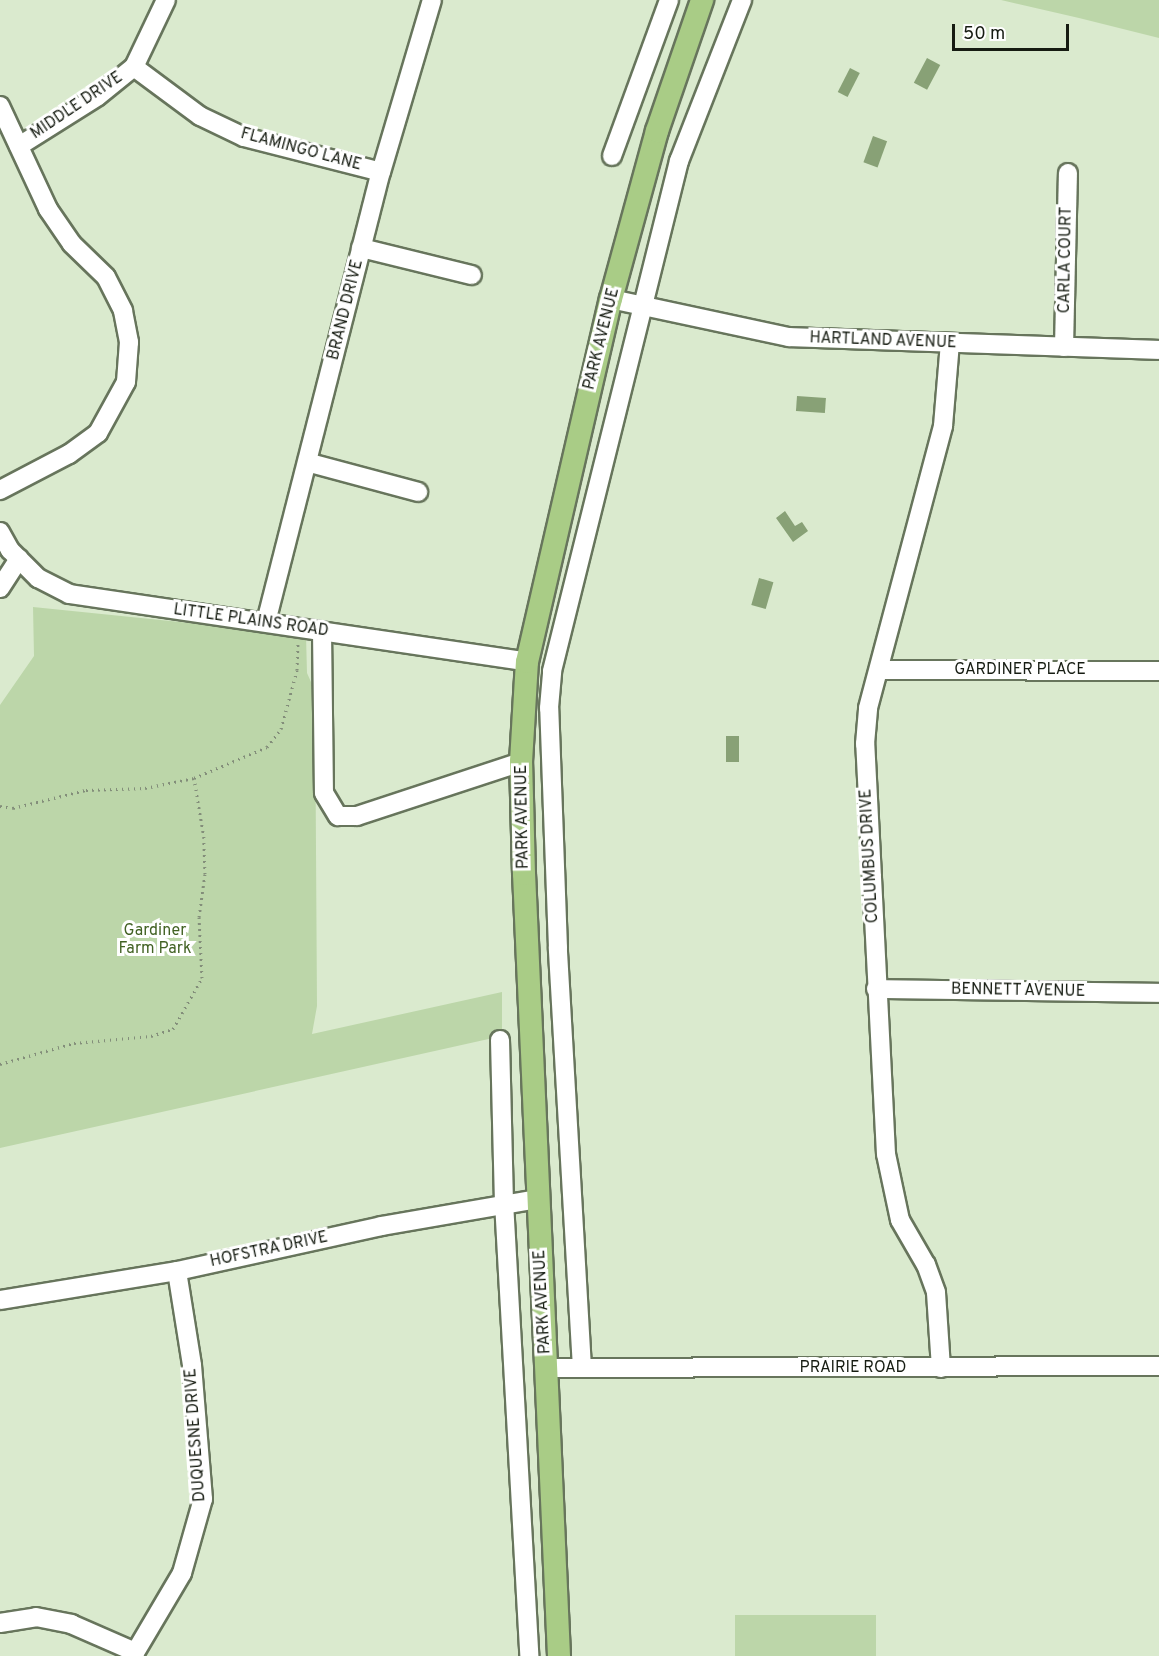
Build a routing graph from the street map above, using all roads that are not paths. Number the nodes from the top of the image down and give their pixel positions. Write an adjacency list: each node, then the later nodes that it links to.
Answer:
1 (166, 0): 6 (street, MIDDLE DRIVE)
2 (432, 0): 10 (street, BRAND DRIVE)
3 (669, 0): 9 (street)
4 (702, 0): 14 (main road, PARK AVENUE)
5 (742, 0): 15 (street)
6 (134, 67): 8 (street, MIDDLE DRIVE); 10 (street, FLAMINGO LANE)
7 (0, 106): 8 (street)
8 (19, 146): 20 (street)
9 (612, 156)
10 (381, 172): 12 (street, BRAND DRIVE)
11 (1068, 173): 17 (street, CARLA COURT)
12 (361, 248): 13 (street); 19 (street, BRAND DRIVE)
13 (472, 275)
14 (611, 299): 15 (street, HARTLAND AVENUE); 27 (main road, PARK AVENUE)
15 (644, 307): 16 (street, HARTLAND AVENUE); 40 (street)
16 (950, 343): 17 (street, HARTLAND AVENUE); 28 (street, COLUMBUS DRIVE)
17 (1064, 347): 18 (street, HARTLAND AVENUE)
18 (1159, 350)
19 (310, 463): 21 (street); 25 (street, BRAND DRIVE)
20 (0, 490)
21 (418, 492)
22 (0, 532): 23 (street, LITTLE PLAINS ROAD)
23 (19, 559): 24 (street); 25 (street, LITTLE PLAINS ROAD)
24 (0, 588)
25 (266, 622): 26 (street, LITTLE PLAINS ROAD)
26 (322, 631): 27 (street, LITTLE PLAINS ROAD); 30 (street)
27 (527, 663): 30 (main road, PARK AVENUE)
28 (881, 670): 29 (street, GARDINER PLACE); 31 (street, COLUMBUS DRIVE)
29 (1159, 671)
30 (521, 762): 34 (main road, PARK AVENUE)
31 (876, 989): 32 (street, BENNETT AVENUE); 41 (street, COLUMBUS DRIVE)
32 (1159, 993)
33 (500, 1040): 35 (street)
34 (537, 1199): 35 (street, HOFSTRA DRIVE); 39 (main road, PARK AVENUE)
35 (504, 1202): 36 (street, HOFSTRA DRIVE); 44 (street)
36 (177, 1271): 37 (street, HOFSTRA DRIVE); 43 (street, DUQUESNE DRIVE)
37 (0, 1300)
38 (1159, 1366): 41 (street, PRAIRIE ROAD)
39 (546, 1368): 40 (street, PRAIRIE ROAD); 45 (main road, PARK AVENUE)
40 (582, 1368): 41 (street, PRAIRIE ROAD)
41 (941, 1368)
42 (0, 1623): 43 (street)
43 (134, 1654)
44 (529, 1656)
45 (559, 1656)

